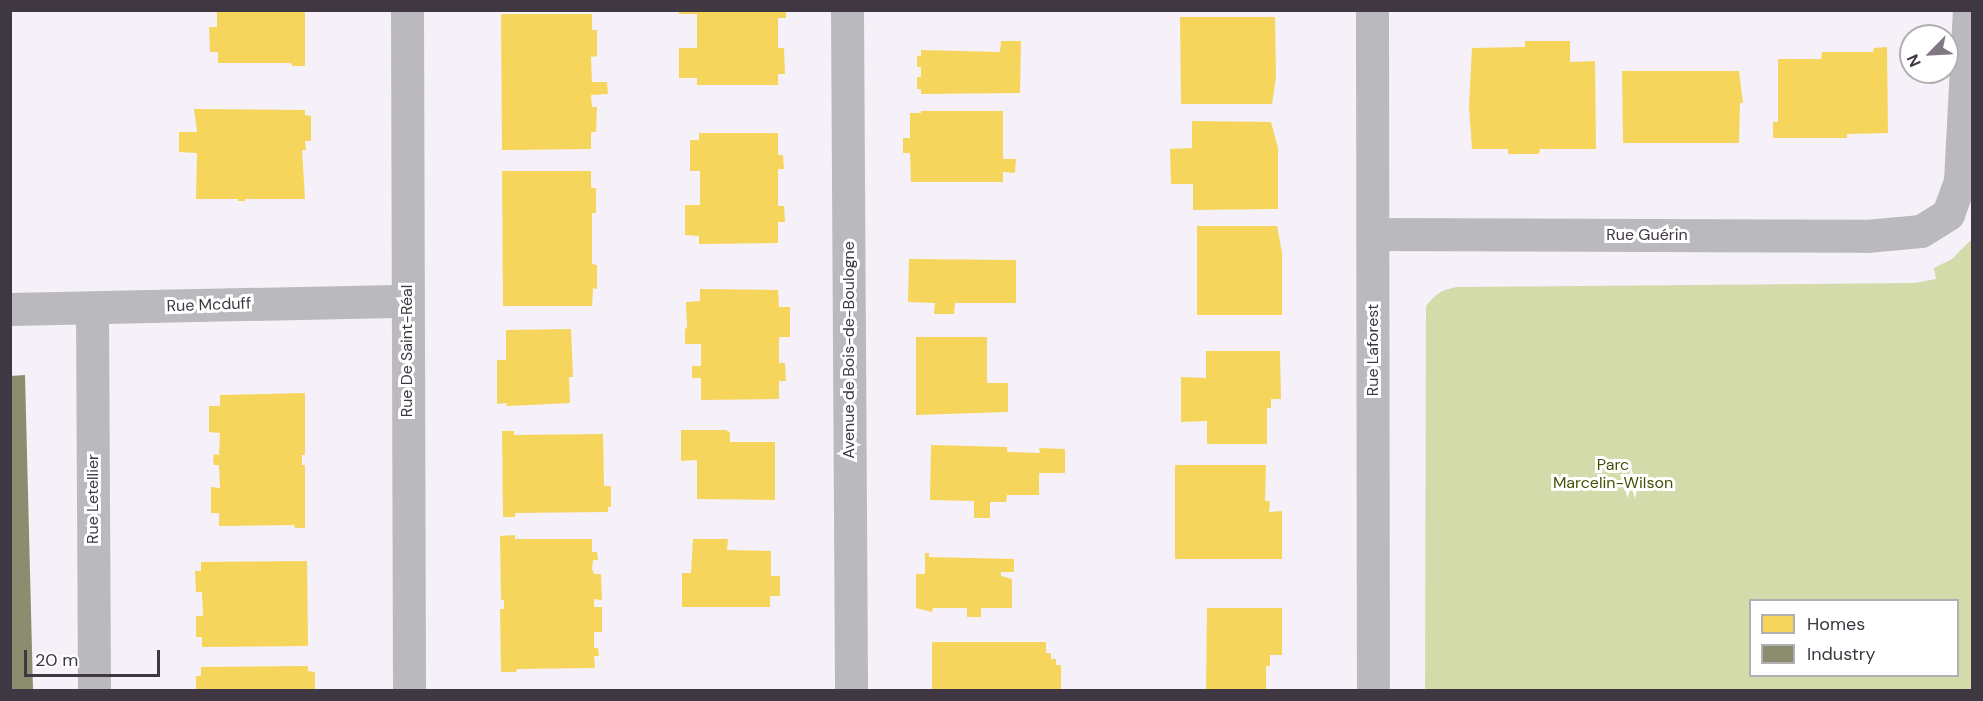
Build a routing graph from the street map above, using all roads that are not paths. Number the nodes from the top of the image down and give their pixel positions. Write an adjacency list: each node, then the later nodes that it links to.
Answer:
1 (407, 10): 6 (street, Rue De Saint-Réal)
2 (847, 10): 11 (street, Avenue de Bois-de-Boulogne)
3 (1372, 10): 5 (street, Rue Laforest)
4 (1969, 10): 5 (street, Rue Guérin)
5 (1373, 234): 12 (street, Rue Laforest)
6 (407, 301): 7 (street, Rue Mcduff); 10 (street, Rue De Saint-Réal)
7 (92, 308): 8 (street, Rue Mcduff); 9 (street, Rue Letellier)
8 (10, 309)
9 (94, 690)
10 (409, 690)
11 (850, 690)
12 (1373, 690)

